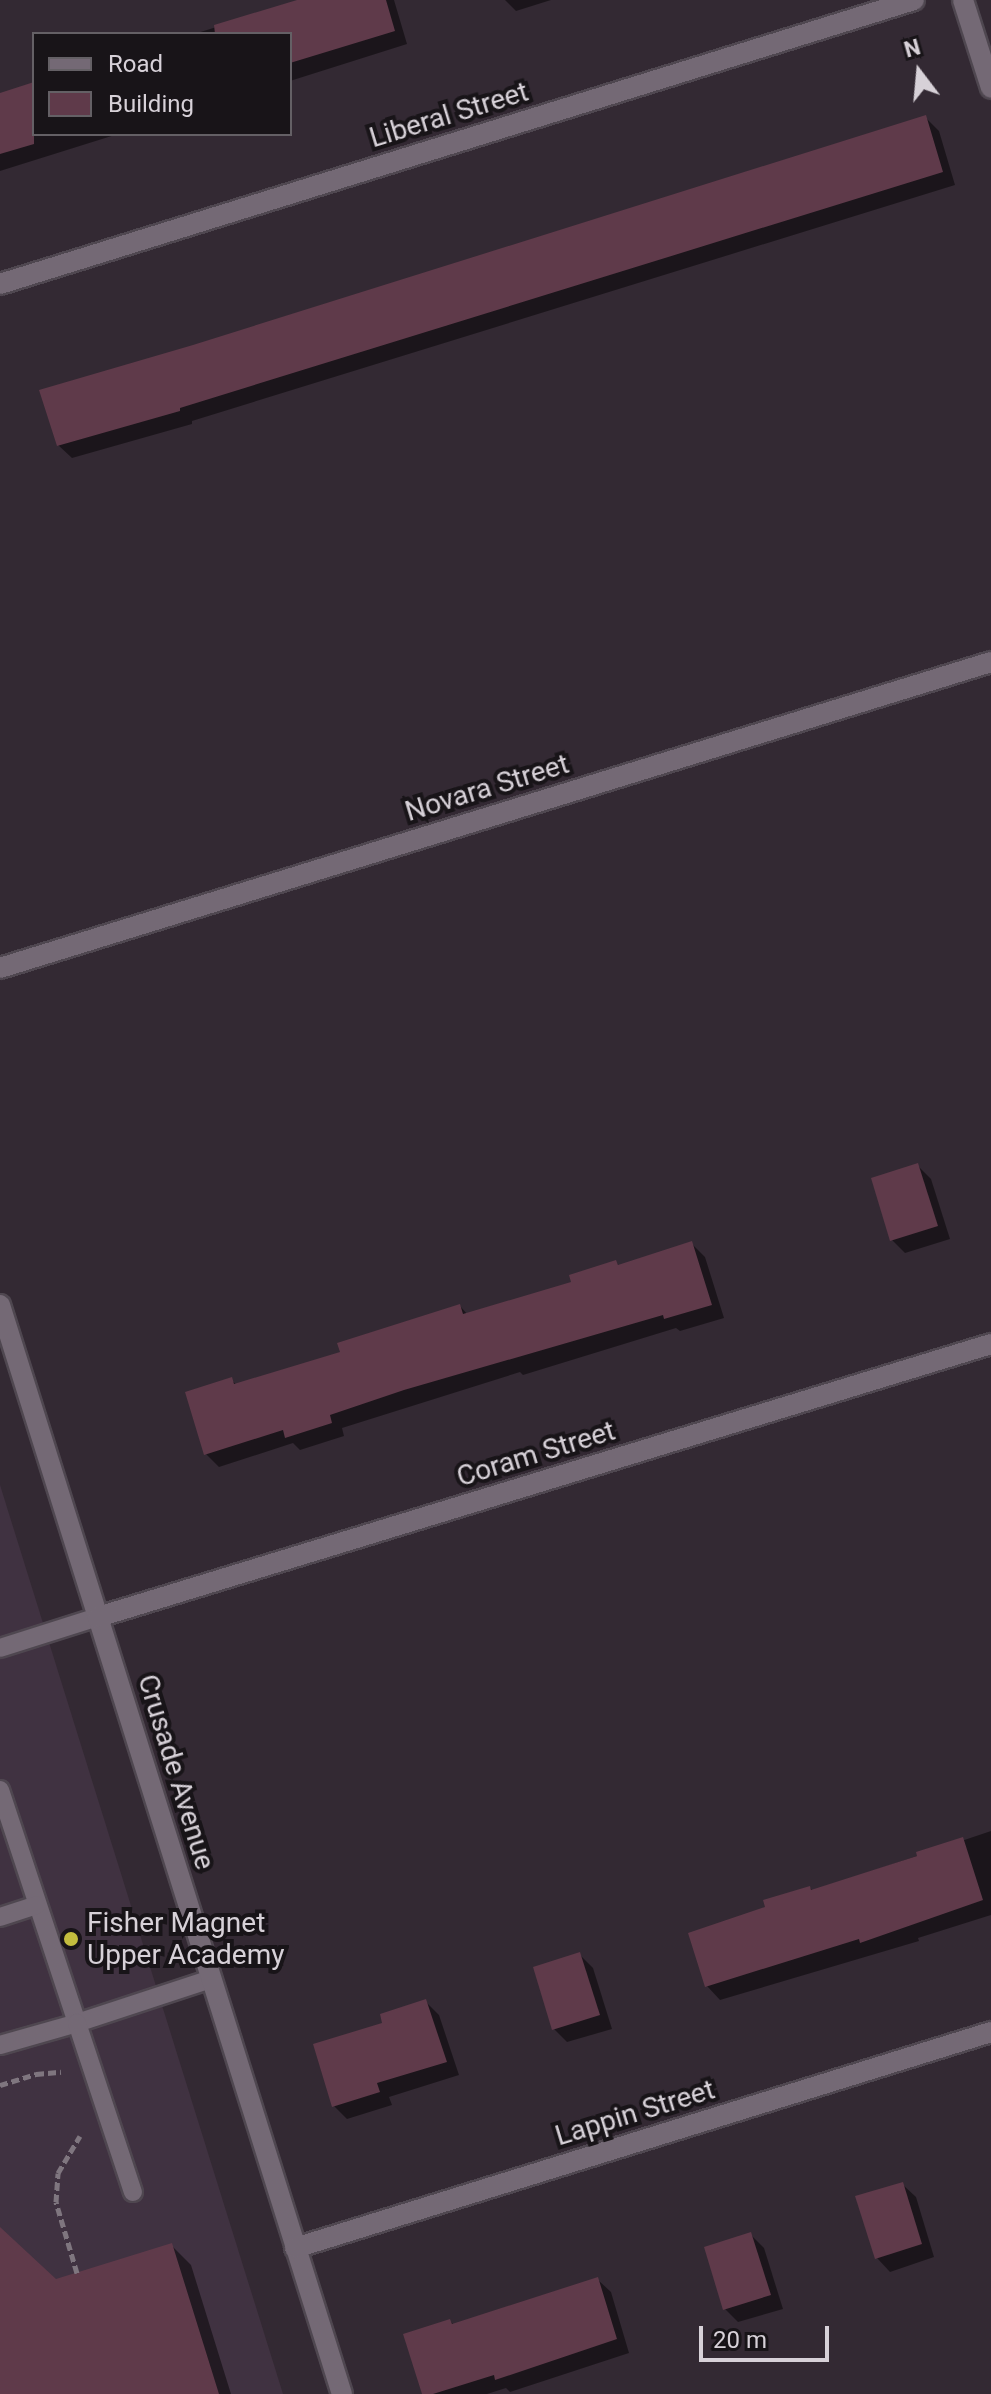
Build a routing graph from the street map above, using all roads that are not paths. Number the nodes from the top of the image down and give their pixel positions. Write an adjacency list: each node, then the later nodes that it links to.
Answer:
1 (914, 0): 4 (street, Liberal Street)
2 (963, 0): 3 (street)
3 (991, 88)
4 (0, 284)
5 (991, 662): 6 (street, Novara Street)
6 (0, 968)
7 (0, 1305): 9 (street, Crusade Avenue)
8 (991, 1344): 9 (street, Coram Street)
9 (98, 1617): 10 (lane); 14 (street, Crusade Avenue)
10 (0, 1648)
11 (0, 1790): 12 (lane)
12 (36, 1905): 13 (lane); 15 (lane)
13 (0, 1917)
14 (211, 1979): 15 (lane); 19 (street, Crusade Avenue)
15 (77, 2023): 17 (lane); 18 (lane)
16 (991, 2032): 19 (street, Lappin Street)
17 (0, 2045)
18 (133, 2192)
19 (295, 2248): 20 (street, Crusade Avenue)
20 (342, 2394)

